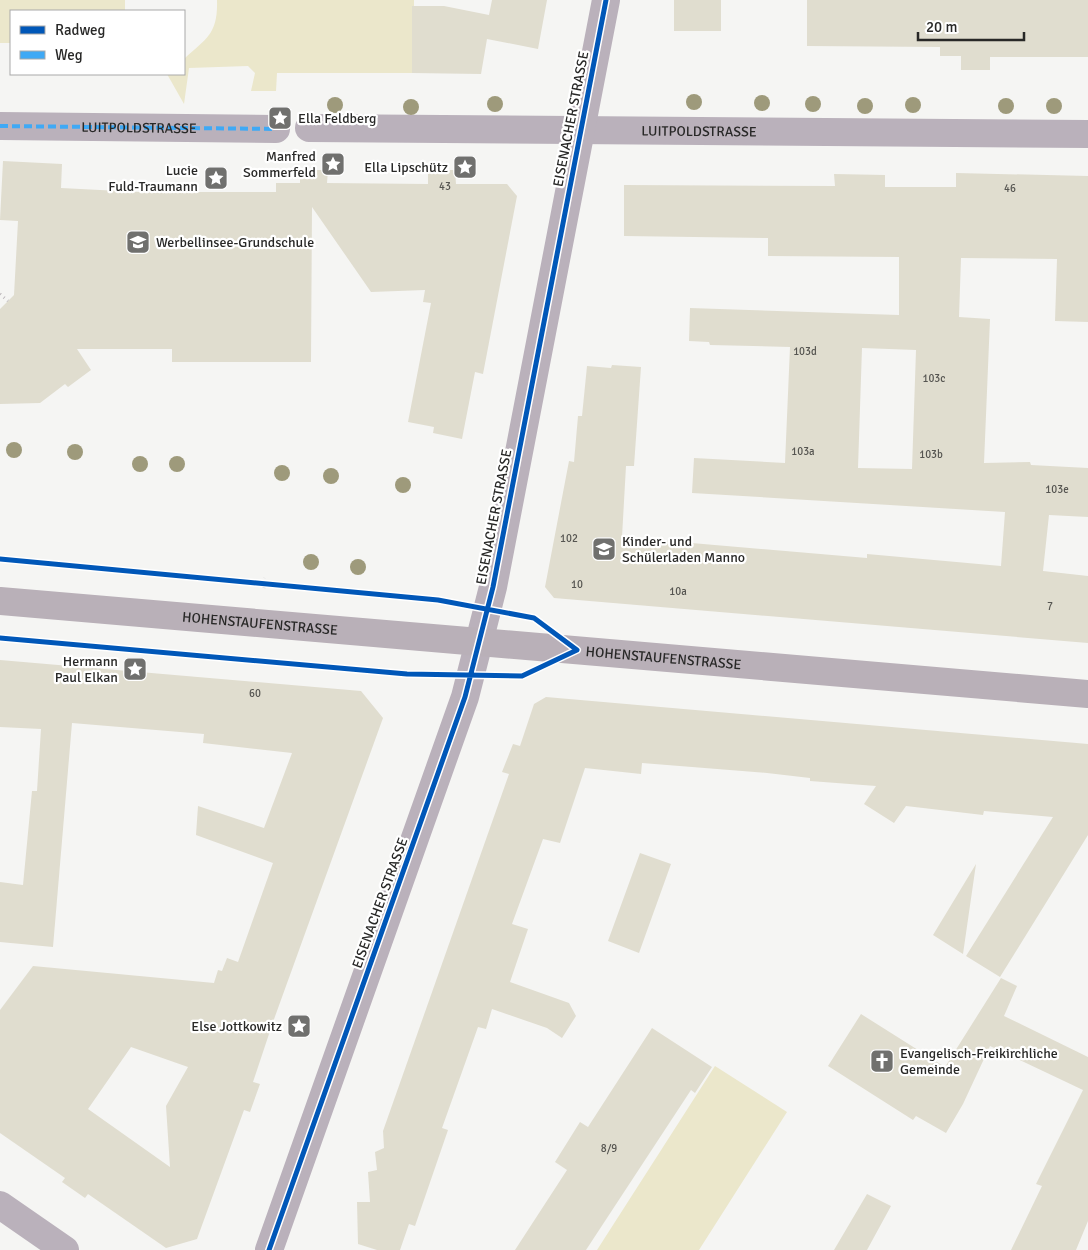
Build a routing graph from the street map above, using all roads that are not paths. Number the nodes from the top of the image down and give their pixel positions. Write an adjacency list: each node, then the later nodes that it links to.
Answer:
1 (606, 0): 5 (street, EISENACHER STRASSE)
2 (0, 126): 4 (street, LUITPOLDSTRASSE)
3 (309, 128): 5 (street, LUITPOLDSTRASSE)
4 (276, 129)
5 (580, 130): 6 (street, LUITPOLDSTRASSE); 8 (street, EISENACHER STRASSE)
6 (1088, 134)
7 (0, 601): 8 (main road, HOHENSTAUFENSTRASSE)
8 (479, 642): 9 (main road, HOHENSTAUFENSTRASSE); 12 (street, EISENACHER STRASSE)
9 (1088, 694)
10 (0, 1205): 11 (street)
11 (65, 1250)
12 (269, 1250)

